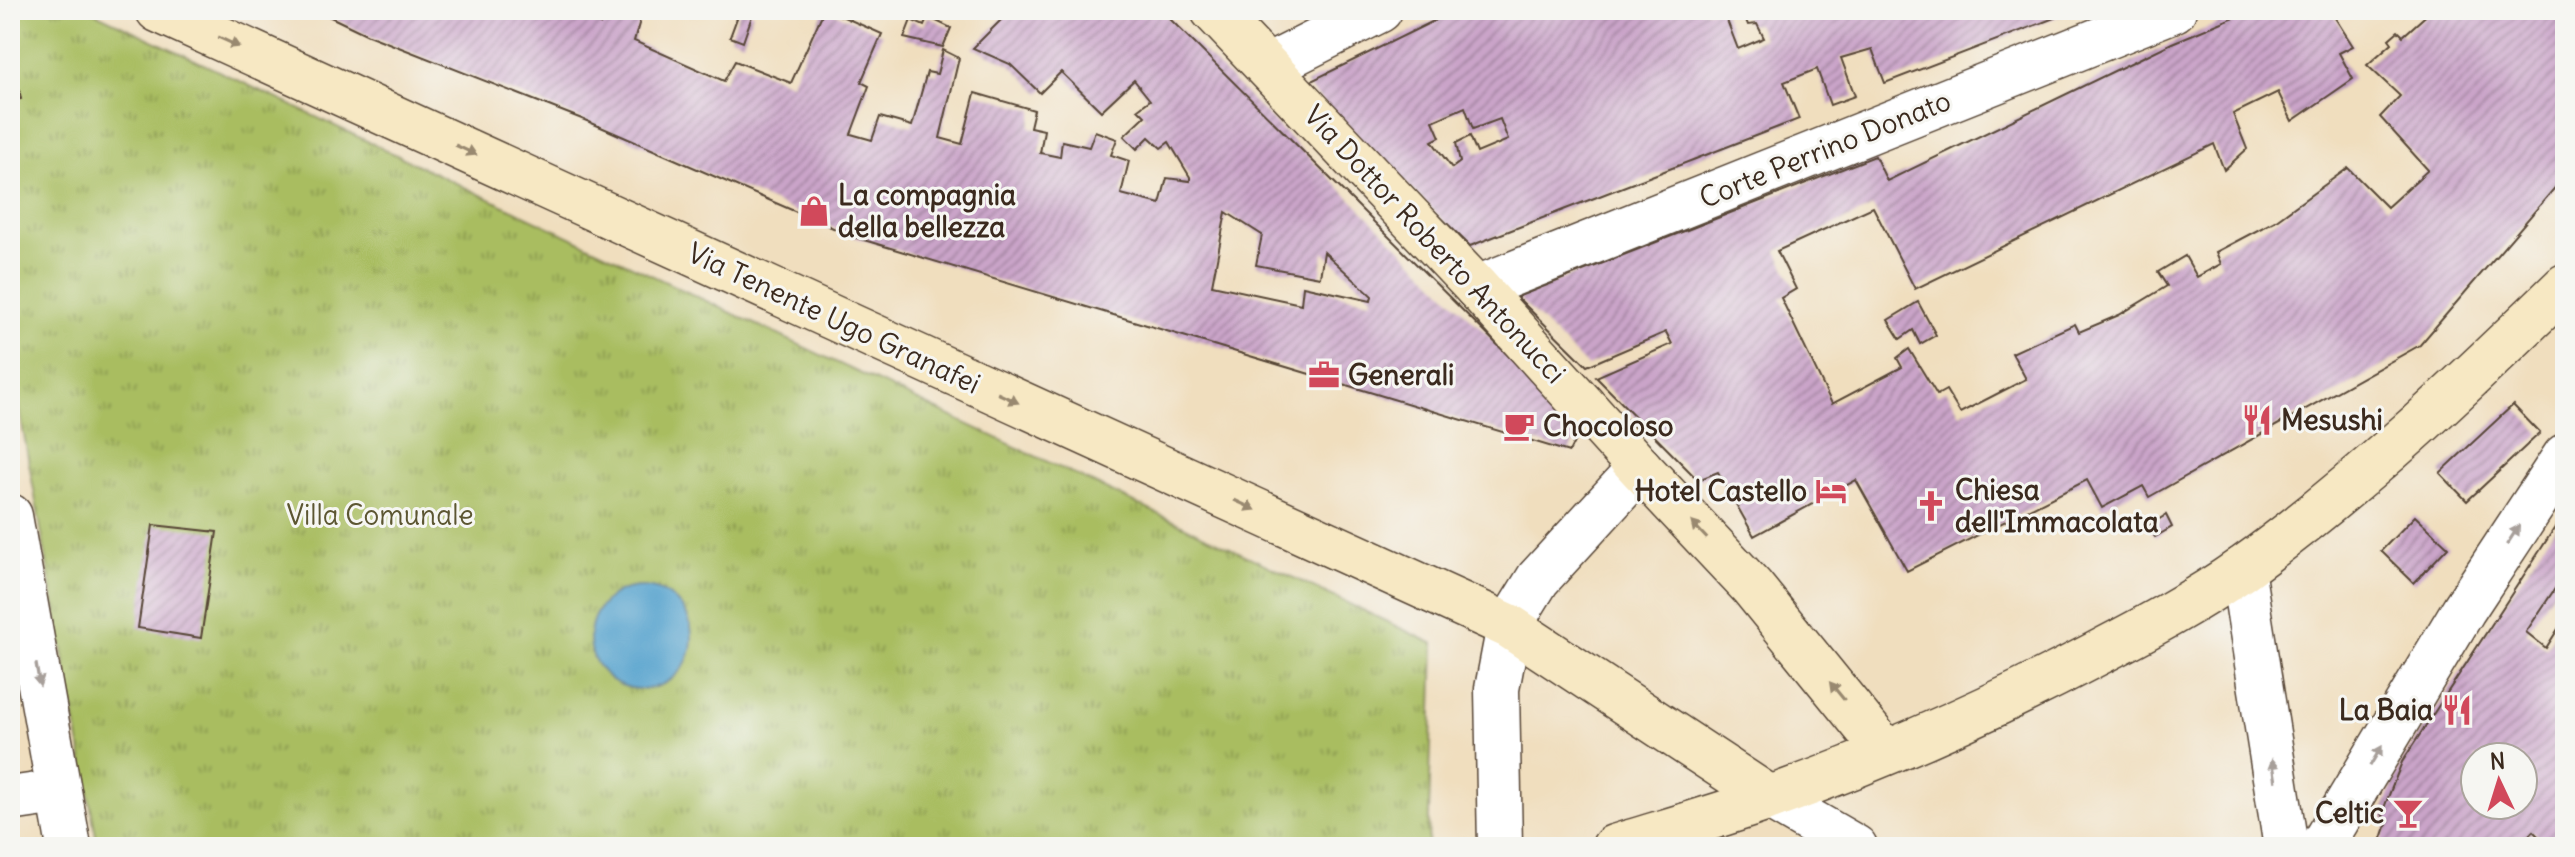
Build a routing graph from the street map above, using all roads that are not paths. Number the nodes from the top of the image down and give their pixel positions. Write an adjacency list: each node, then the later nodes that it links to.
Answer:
1 (158, 10): 12 (main road, Via Tenente Ugo Granafei, one-way to 12)
2 (1213, 10): 5 (main road, Via Dottor Roberto Antonucci)
3 (1380, 10): 5 (street)
4 (2174, 10): 7 (street, Corte Perrino Donato)
5 (1269, 66): 7 (main road, Via Dottor Roberto Antonucci)
6 (2565, 286): 11 (main road)
7 (1477, 288): 9 (main road, Via Dottor Roberto Antonucci)
8 (2565, 456): 22 (street, one-way to 8)
9 (1640, 468): 12 (street); 13 (main road, Via Dottor Roberto Antonucci, one-way to 9)
10 (10, 516): 14 (street, one-way to 14)
11 (2242, 569): 13 (main road); 21 (street, one-way to 11)
12 (1509, 626): 15 (main road, Via Tenente Ugo Granafei); 18 (street)
13 (1886, 752): 15 (main road)
14 (58, 792): 16 (street); 17 (street)
15 (1770, 798): 19 (main road); 20 (street)
16 (10, 799)
17 (69, 847)
18 (1500, 847)
19 (1614, 847)
20 (1855, 847)
21 (2286, 847)
22 (2321, 847)

